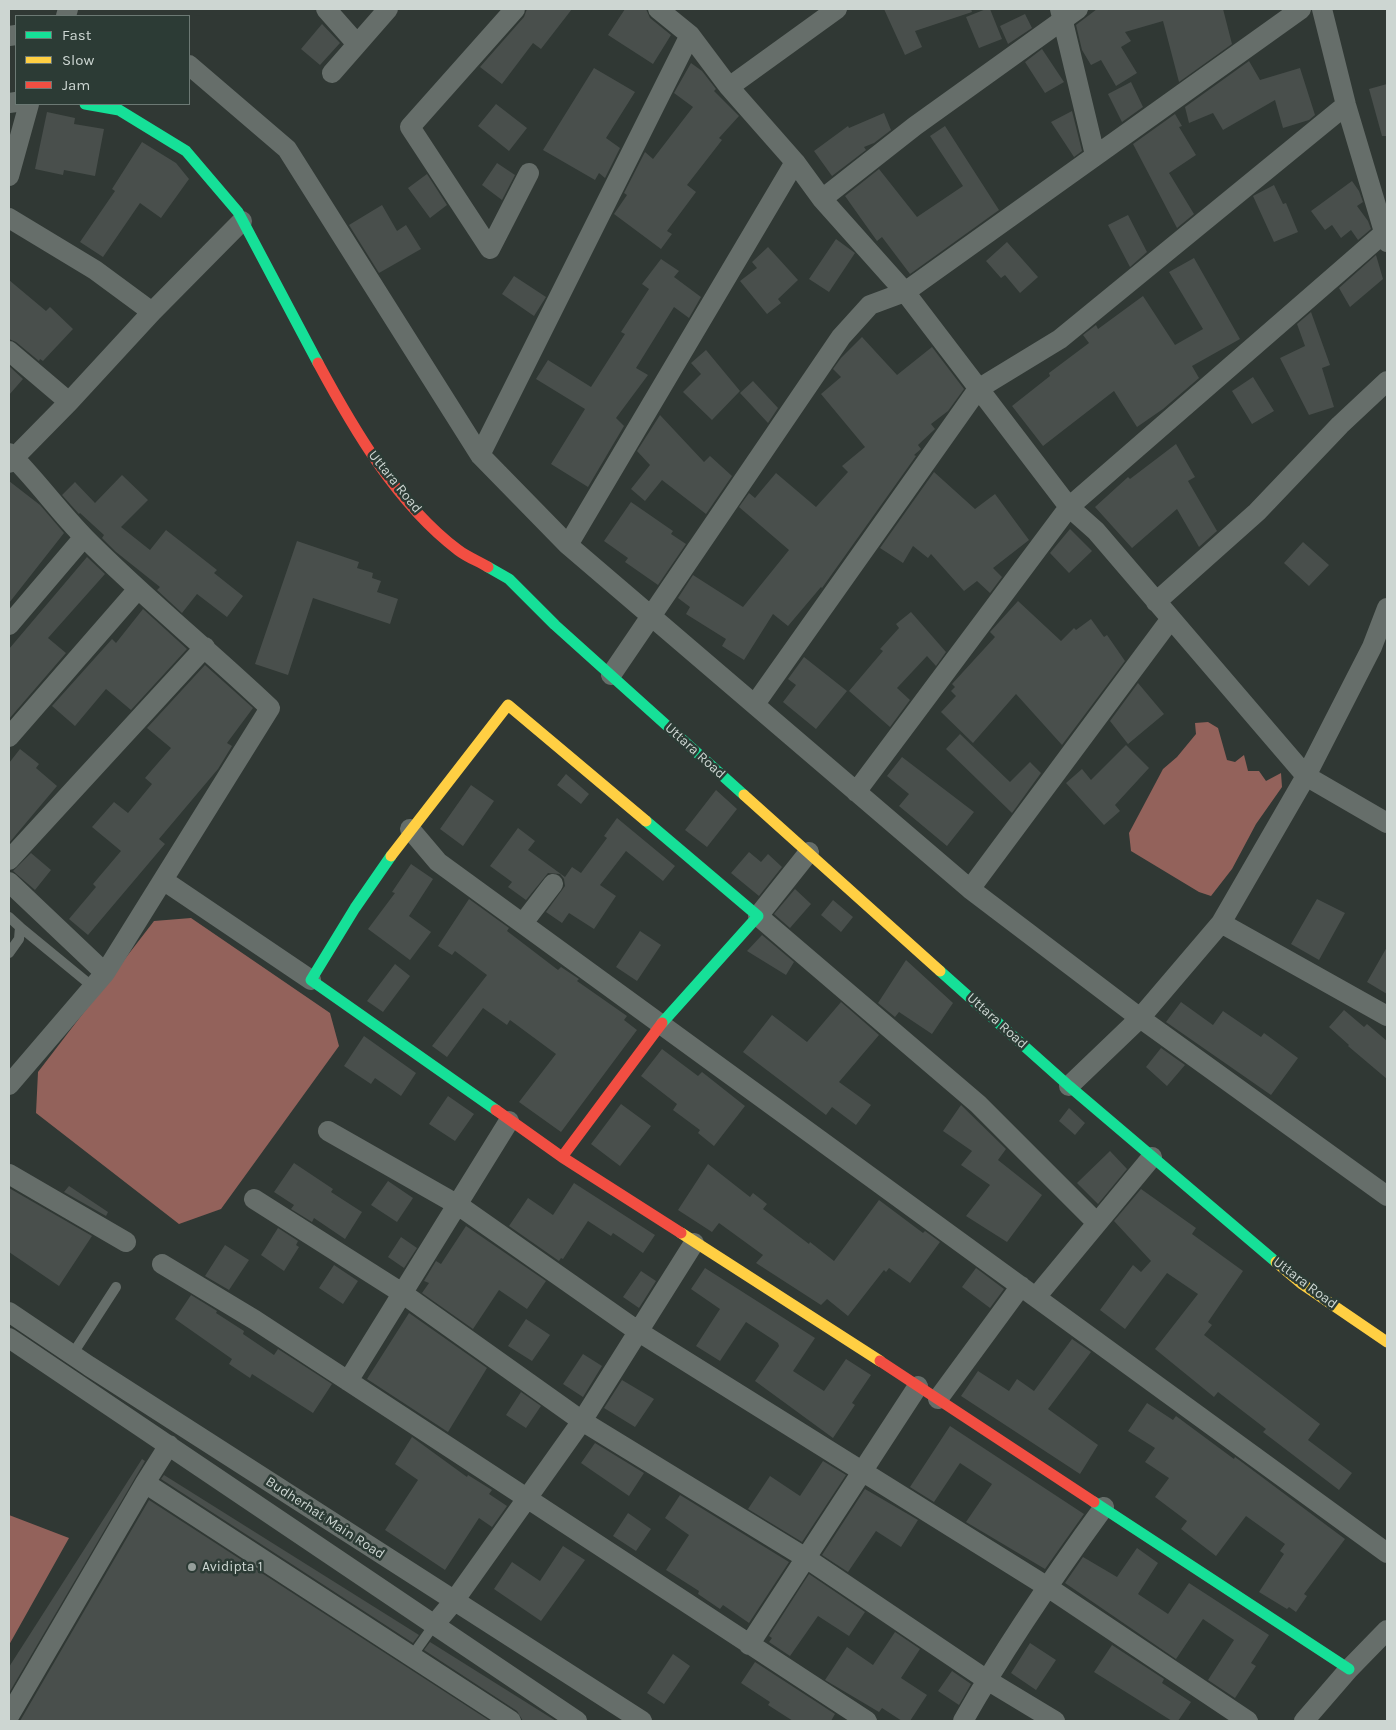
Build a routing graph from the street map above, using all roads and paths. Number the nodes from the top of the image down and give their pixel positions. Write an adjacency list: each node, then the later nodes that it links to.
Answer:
1 (326, 9): 10 (street)
2 (388, 9): 10 (street)
3 (515, 9): 19 (street)
4 (658, 9): 9 (street)
5 (837, 9): 13 (street)
6 (1301, 9): 17 (street)
7 (1322, 9): 16 (street)
8 (1067, 13): 17 (street); 21 (street)
9 (690, 34): 13 (street); 31 (street)
10 (357, 44): 12 (street)
11 (190, 65): 31 (street)
12 (332, 73)
13 (729, 86): 18 (street)
14 (29, 105): 20 (street)
15 (91, 105): 23 (street, Uttara Road)
16 (1346, 105): 24 (street); 29 (street)
17 (1095, 155): 25 (street)
18 (796, 162): 21 (street); 35 (street)
19 (529, 174)
20 (9, 176)
21 (822, 199): 25 (street)
22 (9, 218): 26 (street)
23 (242, 221): 26 (street); 44 (street, Uttara Road)
24 (1386, 238): 33 (street)
25 (905, 292): 29 (street); 39 (street)
26 (152, 312): 30 (street)
27 (9, 351): 30 (street)
28 (1387, 381): 37 (street)
29 (978, 388): 33 (street); 45 (street)
30 (69, 402): 32 (street)
31 (480, 455): 35 (street)
32 (10, 458): 34 (street)
33 (1069, 508): 37 (street); 48 (street)
34 (84, 537): 36 (street); 41 (street)
35 (568, 545): 39 (street)
36 (138, 589): 42 (street); 46 (street)
37 (1156, 602): 40 (street)
38 (1387, 608): 43 (street)
39 (652, 616): 44 (street); 45 (street)
40 (1170, 620): 47 (street); 56 (street)
41 (9, 625)
42 (205, 646): 52 (street); 53 (street)
43 (1380, 651): 47 (street)
44 (611, 675): 51 (street, Uttara Road)
45 (755, 704): 48 (street)
46 (9, 737)
47 (1306, 776): 49 (street); 59 (street)
48 (856, 792): 56 (street)
49 (1387, 823)
50 (410, 829): 58 (street); 60 (street); 64 (street)
51 (809, 852): 58 (street); 68 (street, Uttara Road)
52 (9, 860)
53 (163, 880): 63 (street); 64 (street)
54 (9, 882): 63 (street)
55 (553, 884): 60 (street)
56 (970, 889): 66 (street)
57 (9, 916): 61 (lane)
58 (758, 916): 67 (street); 78 (street)
59 (1221, 923): 65 (street); 66 (street)
60 (523, 924): 67 (street)
61 (20, 927): 62 (lane); 63 (lane)
62 (9, 953)
63 (99, 980): 69 (street)
64 (310, 980): 70 (street)
65 (1387, 1016)
66 (1140, 1018): 68 (street); 75 (street)
67 (661, 1024): 72 (street); 83 (street)
68 (1076, 1080): 73 (street, Uttara Road)
69 (9, 1085)
70 (509, 1121): 72 (street); 77 (street)
71 (328, 1131): 77 (street)
72 (562, 1157): 80 (street)
73 (1152, 1157): 78 (street); 88 (street, Uttara Road)
74 (9, 1174): 79 (street)
75 (1387, 1196)
76 (254, 1199): 84 (street)
77 (458, 1205): 84 (street); 86 (street)
78 (1097, 1223): 83 (street)
79 (126, 1242)
80 (694, 1244): 86 (street); 91 (street)
81 (162, 1264): 90 (street)
82 (116, 1287): 89 (lane)
83 (1028, 1292): 92 (street); 99 (street)
84 (402, 1293): 90 (street); 93 (street)
85 (9, 1312): 89 (street, Budherhat Main Road)
86 (639, 1332): 93 (street); 95 (street)
87 (9, 1338): 94 (street, Budherhat Main Road)
88 (1387, 1342)
89 (72, 1354): 102 (street, Budherhat Main Road)
90 (348, 1381): 97 (street)
91 (918, 1386): 92 (street); 95 (street)
92 (938, 1399): 98 (street)
93 (582, 1421): 97 (street); 100 (street)
94 (169, 1445): 96 (street); 103 (street, Budherhat Main Road)
95 (862, 1472): 100 (street); 101 (street)
96 (145, 1483): 106 (street); 109 (street)
97 (528, 1498): 102 (street); 105 (street)
98 (1104, 1507): 101 (street); 107 (street)
99 (1387, 1553)
100 (806, 1558): 105 (street); 108 (street)
101 (1046, 1586): 108 (street); 117 (street)
102 (454, 1601): 103 (street); 113 (street, Budherhat Main Road)
103 (434, 1625): 106 (lane); 112 (street, Budherhat Main Road)
104 (1387, 1630): 107 (street)
105 (749, 1645): 114 (street)
106 (412, 1656): 111 (street)
107 (1349, 1669): 118 (street)
108 (987, 1680): 115 (street); 116 (street)
109 (9, 1717): 110 (street)
110 (13, 1721)
111 (512, 1721)
112 (577, 1721)
113 (642, 1721)
114 (868, 1721)
115 (963, 1721)
116 (1055, 1721)
117 (1248, 1721)
118 (1304, 1721)

